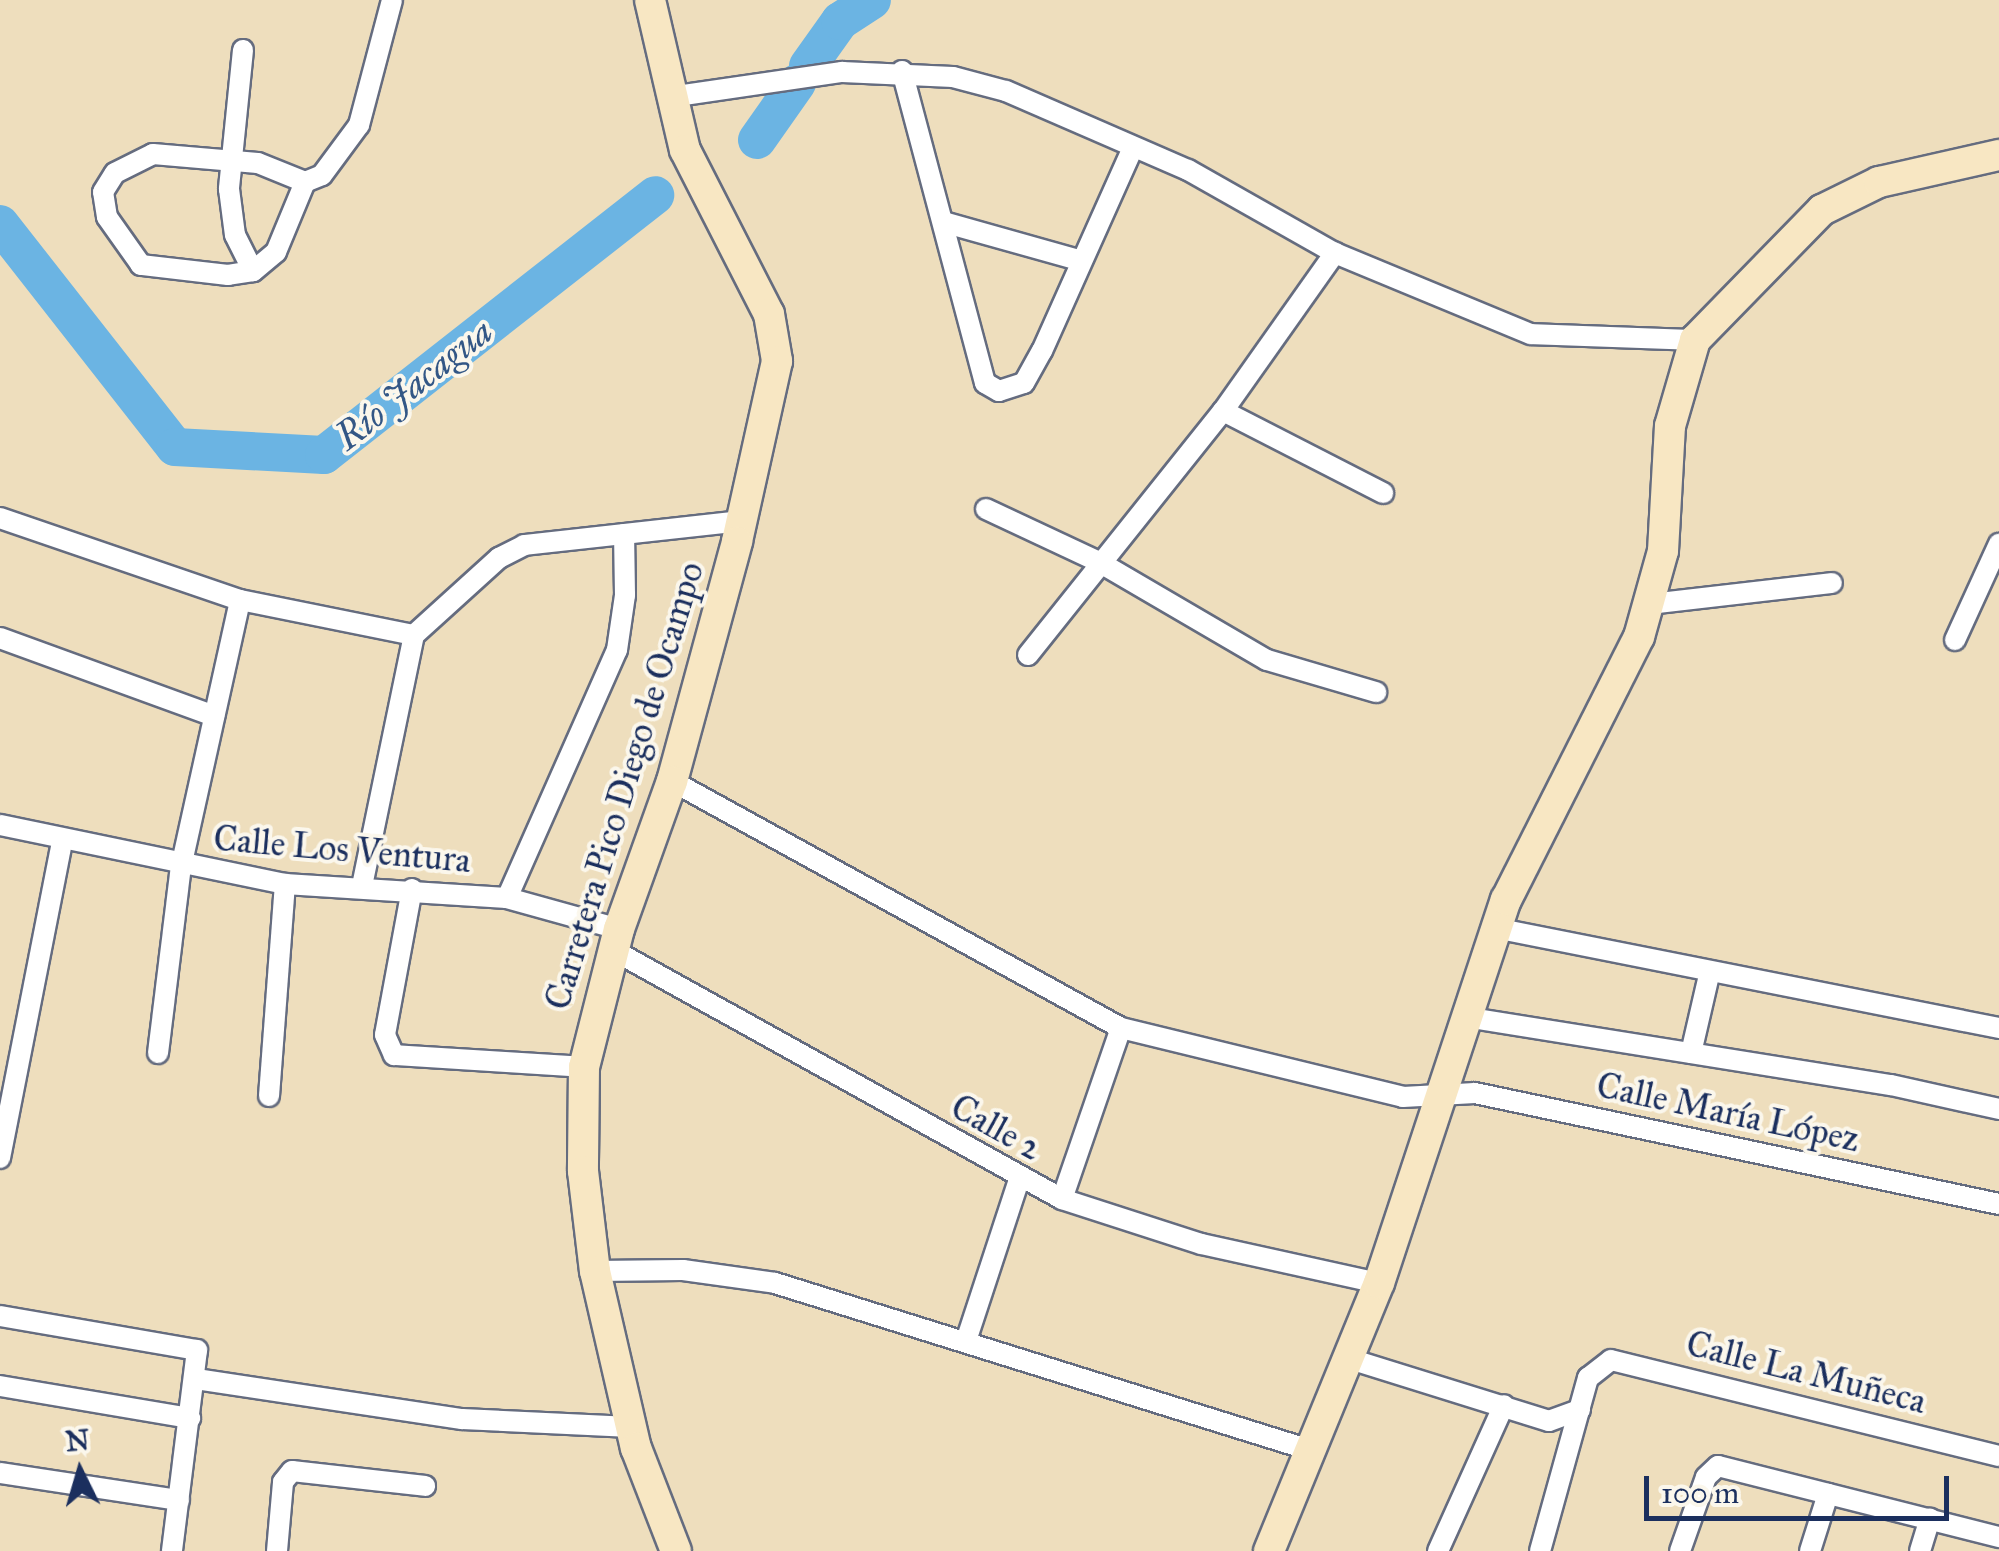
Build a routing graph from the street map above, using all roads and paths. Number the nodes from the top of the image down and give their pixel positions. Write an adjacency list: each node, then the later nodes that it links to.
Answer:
1 (392, 0): 9 (street)
2 (650, 0): 5 (street, Carretera Pico Diego de Ocampo)
3 (244, 50): 8 (street)
4 (902, 72): 5 (street); 6 (street); 10 (street)
5 (670, 97): 19 (street, Carretera Pico Diego de Ocampo)
6 (1133, 148): 11 (street); 12 (street)
7 (1999, 155): 14 (street)
8 (232, 160): 9 (street); 13 (street); 13 (street)
9 (304, 182): 13 (street)
10 (943, 222): 12 (street); 12 (street)
11 (1335, 253): 14 (street); 15 (street)
12 (1082, 261)
13 (254, 271)
14 (1695, 340): 25 (street)
15 (1224, 411): 16 (street); 22 (street)
16 (1383, 493)
17 (986, 509): 22 (street)
18 (0, 518): 24 (street)
19 (741, 521): 20 (street); 32 (street, Carretera Pico Diego de Ocampo)
20 (624, 534): 26 (street); 39 (street)
21 (1999, 544): 28 (street)
22 (1099, 562): 29 (street); 30 (street)
23 (1832, 583): 25 (street)
24 (240, 600): 26 (street); 31 (street)
25 (1650, 604): 40 (street)
26 (414, 635): 37 (street)
27 (0, 638): 31 (street)
28 (1955, 640)
29 (1028, 654)
30 (1376, 692)
31 (214, 716): 35 (street)
32 (672, 781): 41 (street, Carretera Pico Diego de Ocampo); 44 (street, Calle María López)
33 (0, 825): 34 (street, Calle Los Ventura)
34 (62, 841): 35 (street, Calle Los Ventura); 52 (street)
35 (181, 868): 36 (street, Calle Los Ventura); 46 (street)
36 (284, 884): 37 (street, Calle Los Ventura); 49 (street)
37 (362, 886): 38 (street, Calle Los Ventura)
38 (412, 889): 39 (street, Calle Los Ventura); 48 (street)
39 (507, 898): 41 (street, Calle Los Ventura)
40 (1495, 928): 42 (street); 43 (street)
41 (616, 939): 48 (street, Carretera Pico Diego de Ocampo); 53 (street, Calle 2)
42 (1710, 971): 45 (street); 47 (street)
43 (1465, 1016): 47 (street); 50 (street)
44 (1121, 1028): 50 (street, Calle María López); 54 (street)
45 (1999, 1028)
46 (158, 1054)
47 (1691, 1054): 51 (street)
48 (584, 1068): 56 (street, Carretera Pico Diego de Ocampo)
49 (269, 1096)
50 (1444, 1096): 55 (street, Calle María López); 57 (street)
51 (1999, 1109)
52 (0, 1158)
53 (1019, 1180): 54 (street, Calle 2); 59 (street)
54 (1062, 1199): 57 (street, Calle 2)
55 (1999, 1204)
56 (594, 1270): 59 (street); 66 (street, Carretera Pico Diego de Ocampo)
57 (1379, 1284): 60 (street)
58 (0, 1316): 61 (street)
59 (966, 1341): 67 (street)
60 (1350, 1358): 63 (street); 67 (street)
61 (196, 1379): 65 (street); 66 (street)
62 (0, 1386): 65 (street)
63 (1504, 1404): 64 (street); 79 (street)
64 (1580, 1410): 68 (street, Calle La Muñeca); 80 (street)
65 (190, 1418): 72 (street)
66 (630, 1427): 77 (street, Carretera Pico Diego de Ocampo)
67 (1313, 1452): 78 (street)
68 (1999, 1456)
69 (0, 1473): 72 (street)
70 (426, 1486): 76 (street)
71 (1828, 1494): 73 (street); 81 (street); 82 (street)
72 (180, 1500): 75 (street)
73 (1930, 1520): 74 (street); 83 (street)
74 (1999, 1537)
75 (172, 1551)
76 (277, 1551)
77 (676, 1551)
78 (1270, 1551)
79 (1438, 1551)
80 (1540, 1551)
81 (1680, 1551)
82 (1810, 1551)
83 (1920, 1551)

